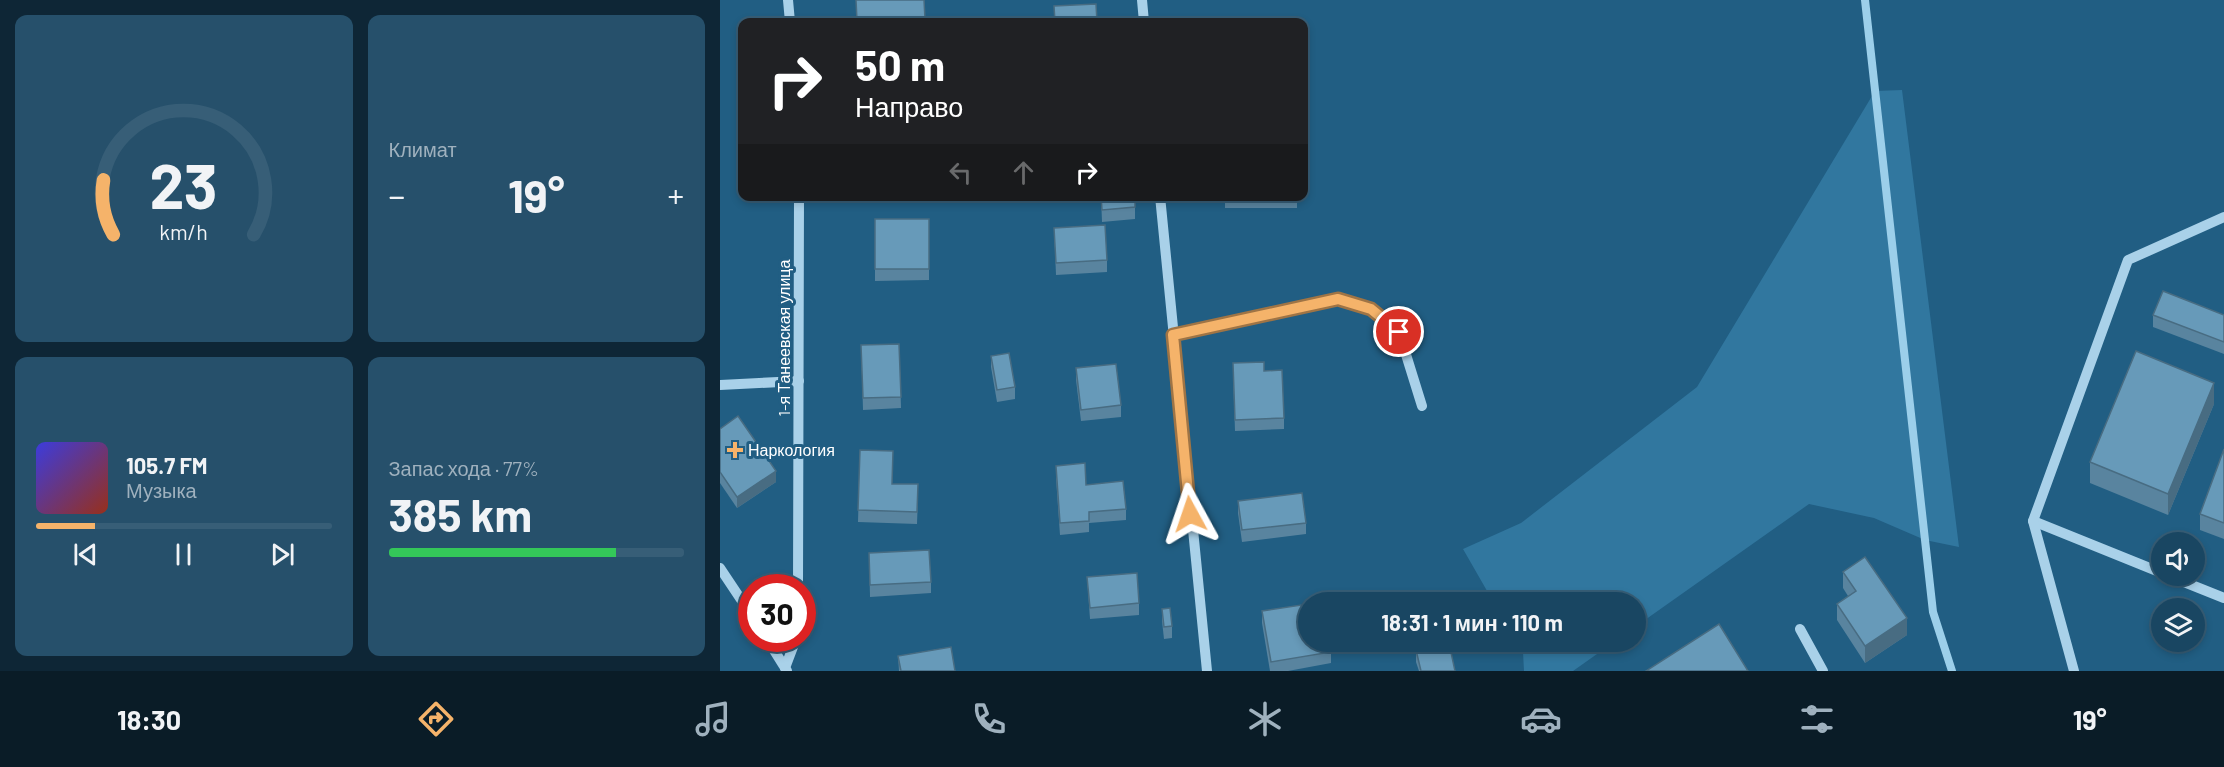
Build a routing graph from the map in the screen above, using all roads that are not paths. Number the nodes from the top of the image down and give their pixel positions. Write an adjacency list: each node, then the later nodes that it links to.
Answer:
1 (788, 0): 3 (street)
2 (1142, 0): 4 (street)
3 (790, 18)
4 (1144, 18)
5 (799, 201): 9 (street, 1-я Танеевская улица)
6 (1160, 201): 8 (street)
7 (2224, 217): 12 (street)
8 (1173, 335): 11 (street); 23 (street)
9 (799, 381): 10 (street); 15 (street, 1-я Танеевская улица)
10 (720, 385)
11 (1422, 406)
12 (2033, 521): 14 (street); 25 (street)
13 (720, 568): 17 (street)
14 (2151, 569)
15 (798, 574)
16 (2194, 586): 18 (street)
17 (738, 595)
18 (2224, 598)
19 (1800, 629): 24 (street)
20 (775, 652): 22 (street)
21 (792, 652): 22 (street)
22 (786, 669)
23 (1207, 671)
24 (1823, 671)
25 (2074, 671)

